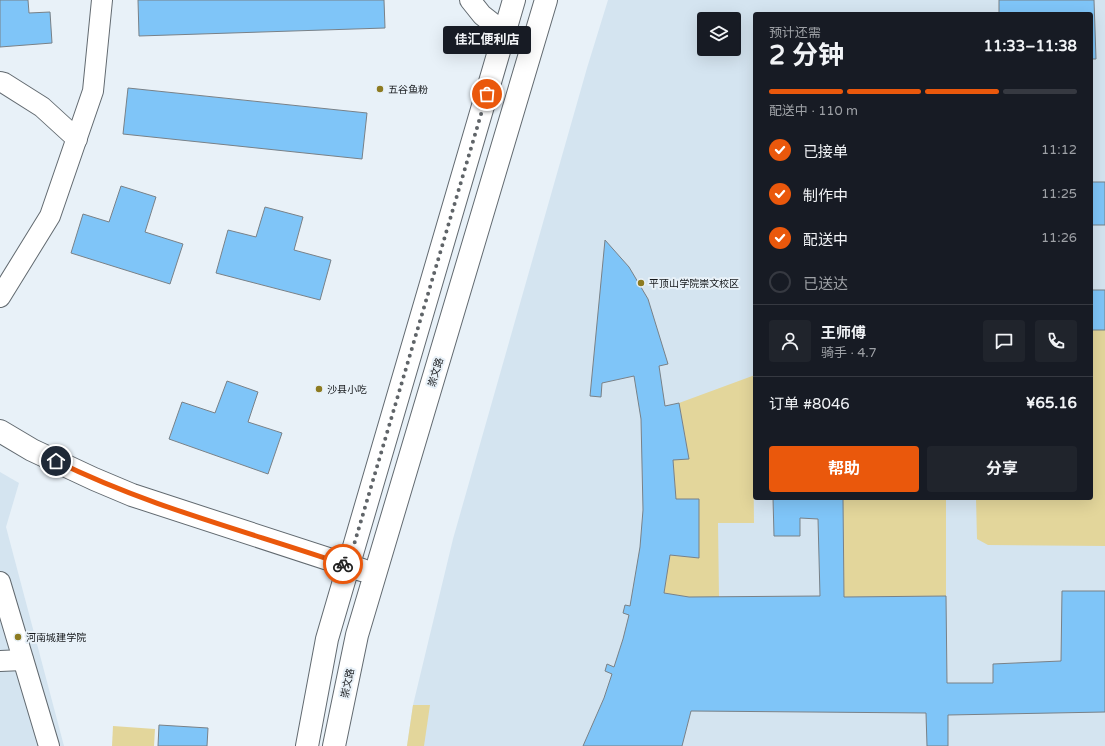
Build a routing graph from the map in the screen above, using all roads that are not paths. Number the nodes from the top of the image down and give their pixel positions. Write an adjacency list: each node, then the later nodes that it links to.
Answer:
1 (102, 0): 7 (street)
2 (470, 0): 5 (street)
3 (514, 0): 5 (main road)
4 (546, 0): 11 (main road, 崇文路)
5 (504, 33): 10 (main road)
6 (0, 82): 7 (street)
7 (76, 139): 8 (street)
8 (0, 297)
9 (0, 431): 10 (main road)
10 (348, 565): 11 (main road); 16 (main road)
11 (375, 574): 17 (main road, 崇文路)
12 (0, 582): 14 (street)
13 (0, 660): 14 (street)
14 (23, 660): 15 (street)
15 (49, 746)
16 (307, 746)
17 (334, 746)

